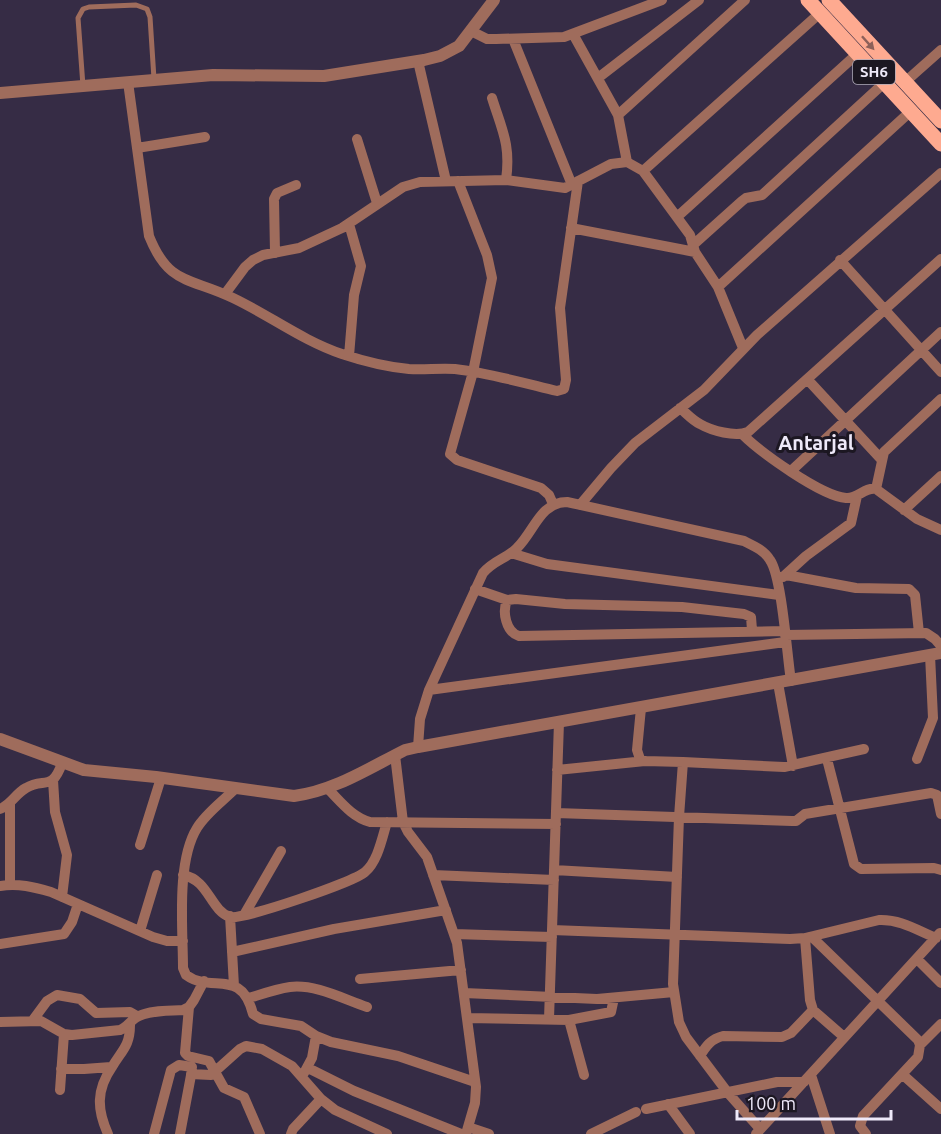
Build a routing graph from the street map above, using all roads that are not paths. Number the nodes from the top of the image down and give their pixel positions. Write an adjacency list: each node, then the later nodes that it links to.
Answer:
1 (625, 0): 8 (street)
2 (662, 0): 8 (street)
3 (699, 0): 16 (street)
4 (745, 0): 25 (street)
5 (808, 0): 9 (main road, SH6)
6 (829, 0): 19 (main road, SH6, one-way to 19)
7 (491, 1): 10 (street)
8 (632, 12): 11 (street)
9 (820, 13): 14 (main road, SH6); 32 (street)
10 (471, 31): 12 (street); 15 (street)
11 (573, 34): 12 (street); 16 (street)
12 (513, 39): 37 (street)
13 (941, 50): 19 (street)
14 (857, 54): 20 (main road, SH6); 40 (street)
15 (418, 61): 17 (street); 35 (street)
16 (598, 78): 25 (street)
17 (154, 80): 18 (street); 21 (lane)
18 (128, 82): 21 (street); 30 (street)
19 (905, 82): 26 (main road, SH6)
20 (884, 83): 24 (main road, SH6); 43 (street)
21 (83, 86): 22 (street)
22 (0, 93)
23 (492, 98): 34 (street)
24 (910, 111): 29 (main road, SH6); 47 (street)
25 (618, 115): 31 (street)
26 (941, 121)
27 (205, 137): 30 (street)
28 (357, 139): 39 (street)
29 (941, 144)
30 (137, 148): 48 (street)
31 (627, 162): 32 (street); 37 (street)
32 (643, 171): 40 (street)
33 (941, 173): 46 (street)
34 (506, 180): 36 (street); 37 (street)
35 (446, 181): 36 (street); 39 (street)
36 (458, 181): 54 (street)
37 (575, 183): 42 (street)
38 (296, 185): 44 (street)
39 (377, 203): 41 (street)
40 (677, 218): 43 (street)
41 (349, 224): 44 (street); 53 (street)
42 (571, 228): 43 (street); 54 (street)
43 (694, 249): 47 (street)
44 (275, 253): 48 (street)
45 (941, 259): 49 (street)
46 (840, 260): 49 (street); 51 (street)
47 (718, 287): 51 (street)
48 (225, 294): 53 (street)
49 (885, 310): 52 (street); 56 (street)
50 (941, 332): 52 (street)
51 (743, 348): 58 (street)
52 (921, 350): 55 (street); 59 (street)
53 (349, 356): 54 (street)
54 (473, 372): 66 (street)
55 (941, 372)
56 (808, 380): 59 (street); 60 (street)
57 (941, 399): 61 (street)
58 (680, 408): 60 (street); 67 (street)
59 (846, 420): 61 (street); 62 (street)
60 (742, 434): 62 (street)
61 (881, 459): 64 (street)
62 (791, 471): 65 (street)
63 (941, 476): 68 (street)
64 (876, 489): 65 (street); 68 (street)
65 (857, 496): 71 (street)
66 (553, 504): 67 (street); 70 (street)
67 (580, 504): 71 (street)
68 (904, 510): 69 (street)
69 (941, 530)
70 (511, 553): 72 (street); 73 (street)
71 (782, 578): 73 (street); 76 (street)
72 (476, 589): 74 (street); 81 (street)
73 (779, 595): 77 (street)
74 (507, 600): 75 (street); 75 (street)
75 (752, 630): 77 (street)
76 (919, 633): 77 (street); 78 (street)
77 (785, 636): 80 (street); 81 (street)
78 (941, 646)
79 (936, 654): 80 (street); 89 (street)
80 (784, 682): 82 (street); 93 (street)
81 (429, 690): 85 (street)
82 (641, 708): 83 (street); 90 (street)
83 (559, 722): 85 (street); 94 (street)
84 (0, 739): 92 (street)
85 (418, 747): 87 (street)
86 (864, 749): 88 (street)
87 (395, 755): 98 (street); 105 (street)
88 (827, 759): 93 (street); 100 (street)
89 (917, 759)
90 (645, 761): 91 (street); 94 (street)
91 (683, 762): 93 (street); 102 (street)
92 (62, 763): 95 (street); 96 (street)
93 (793, 766)
94 (557, 770): 103 (street)
95 (161, 778): 97 (street); 106 (street)
96 (52, 780): 99 (street); 115 (street)
97 (236, 788): 98 (street); 110 (street)
98 (328, 789): 104 (street)
99 (5, 806): 114 (street)
100 (839, 808): 101 (street); 102 (street); 108 (street)
101 (941, 814)
102 (679, 817): 103 (street); 113 (street)
103 (556, 819): 105 (street); 112 (street)
104 (387, 822): 105 (street); 118 (street)
105 (403, 822): 111 (street)
106 (140, 845)
107 (281, 851): 118 (street)
108 (941, 870)
109 (157, 875): 120 (street)
110 (183, 875): 119 (street); 126 (street)
111 (433, 875): 112 (street); 117 (street)
112 (554, 875): 113 (street); 121 (street)
113 (677, 877): 124 (street)
114 (5, 885): 115 (street)
115 (62, 897): 116 (street)
116 (78, 904): 120 (street); 127 (street)
117 (446, 910): 122 (street); 128 (street)
118 (244, 915): 119 (street)
119 (230, 916): 128 (street)
120 (140, 931): 126 (street)
121 (552, 933): 122 (street); 124 (street); 137 (street)
122 (454, 934): 130 (street)
123 (939, 935): 125 (street); 129 (street)
124 (675, 936): 125 (street); 135 (street)
125 (808, 937): 140 (street); 143 (street)
126 (183, 941): 132 (street)
127 (0, 944)
128 (232, 952): 134 (street)
129 (917, 959): 133 (street); 140 (street)
130 (461, 970): 131 (street); 136 (street)
131 (360, 979)
132 (204, 981): 134 (street); 141 (street)
133 (941, 983)
134 (234, 986): 138 (street)
135 (674, 992): 139 (street); 155 (street)
136 (464, 993): 137 (street); 144 (street)
137 (550, 997): 139 (street); 147 (street)
138 (249, 998): 142 (street); 152 (street)
139 (614, 998): 148 (street)
140 (879, 1001): 153 (street); 154 (street)
141 (189, 1007): 146 (street); 156 (street)
142 (367, 1007)
143 (813, 1010): 153 (street); 155 (street)
144 (467, 1018): 147 (street); 164 (street)
145 (33, 1020): 146 (street); 149 (street); 151 (street)
146 (134, 1020): 151 (street); 157 (street)
147 (549, 1020): 148 (street)
148 (569, 1020): 162 (street)
149 (0, 1022)
150 (941, 1024): 154 (street)
151 (64, 1034): 158 (street)
152 (316, 1036): 160 (street); 164 (street)
153 (844, 1038): 163 (street)
154 (920, 1045): 161 (street)
155 (700, 1056): 166 (street)
156 (192, 1066): 159 (street); 159 (street); 173 (street); 174 (street)
157 (111, 1067): 158 (street); 172 (street)
158 (61, 1069): 165 (street)
159 (215, 1072): 160 (street); 175 (street)
160 (305, 1072): 167 (street); 170 (street)
161 (902, 1074): 169 (street); 182 (street)
162 (584, 1075)
163 (807, 1078): 166 (street); 171 (street); 181 (street)
164 (475, 1082): 170 (street)
165 (60, 1090)
166 (728, 1093): 168 (street); 171 (street)
167 (321, 1099): 176 (street); 177 (street)
168 (668, 1104): 179 (street); 180 (street)
169 (941, 1109)
170 (465, 1132): 178 (street)
171 (758, 1132)
172 (108, 1134)
173 (154, 1134)
174 (180, 1134)
175 (260, 1134)
176 (291, 1134)
177 (387, 1134)
178 (489, 1134)
179 (591, 1134)
180 (690, 1134)
181 (830, 1134)
182 (866, 1134)

